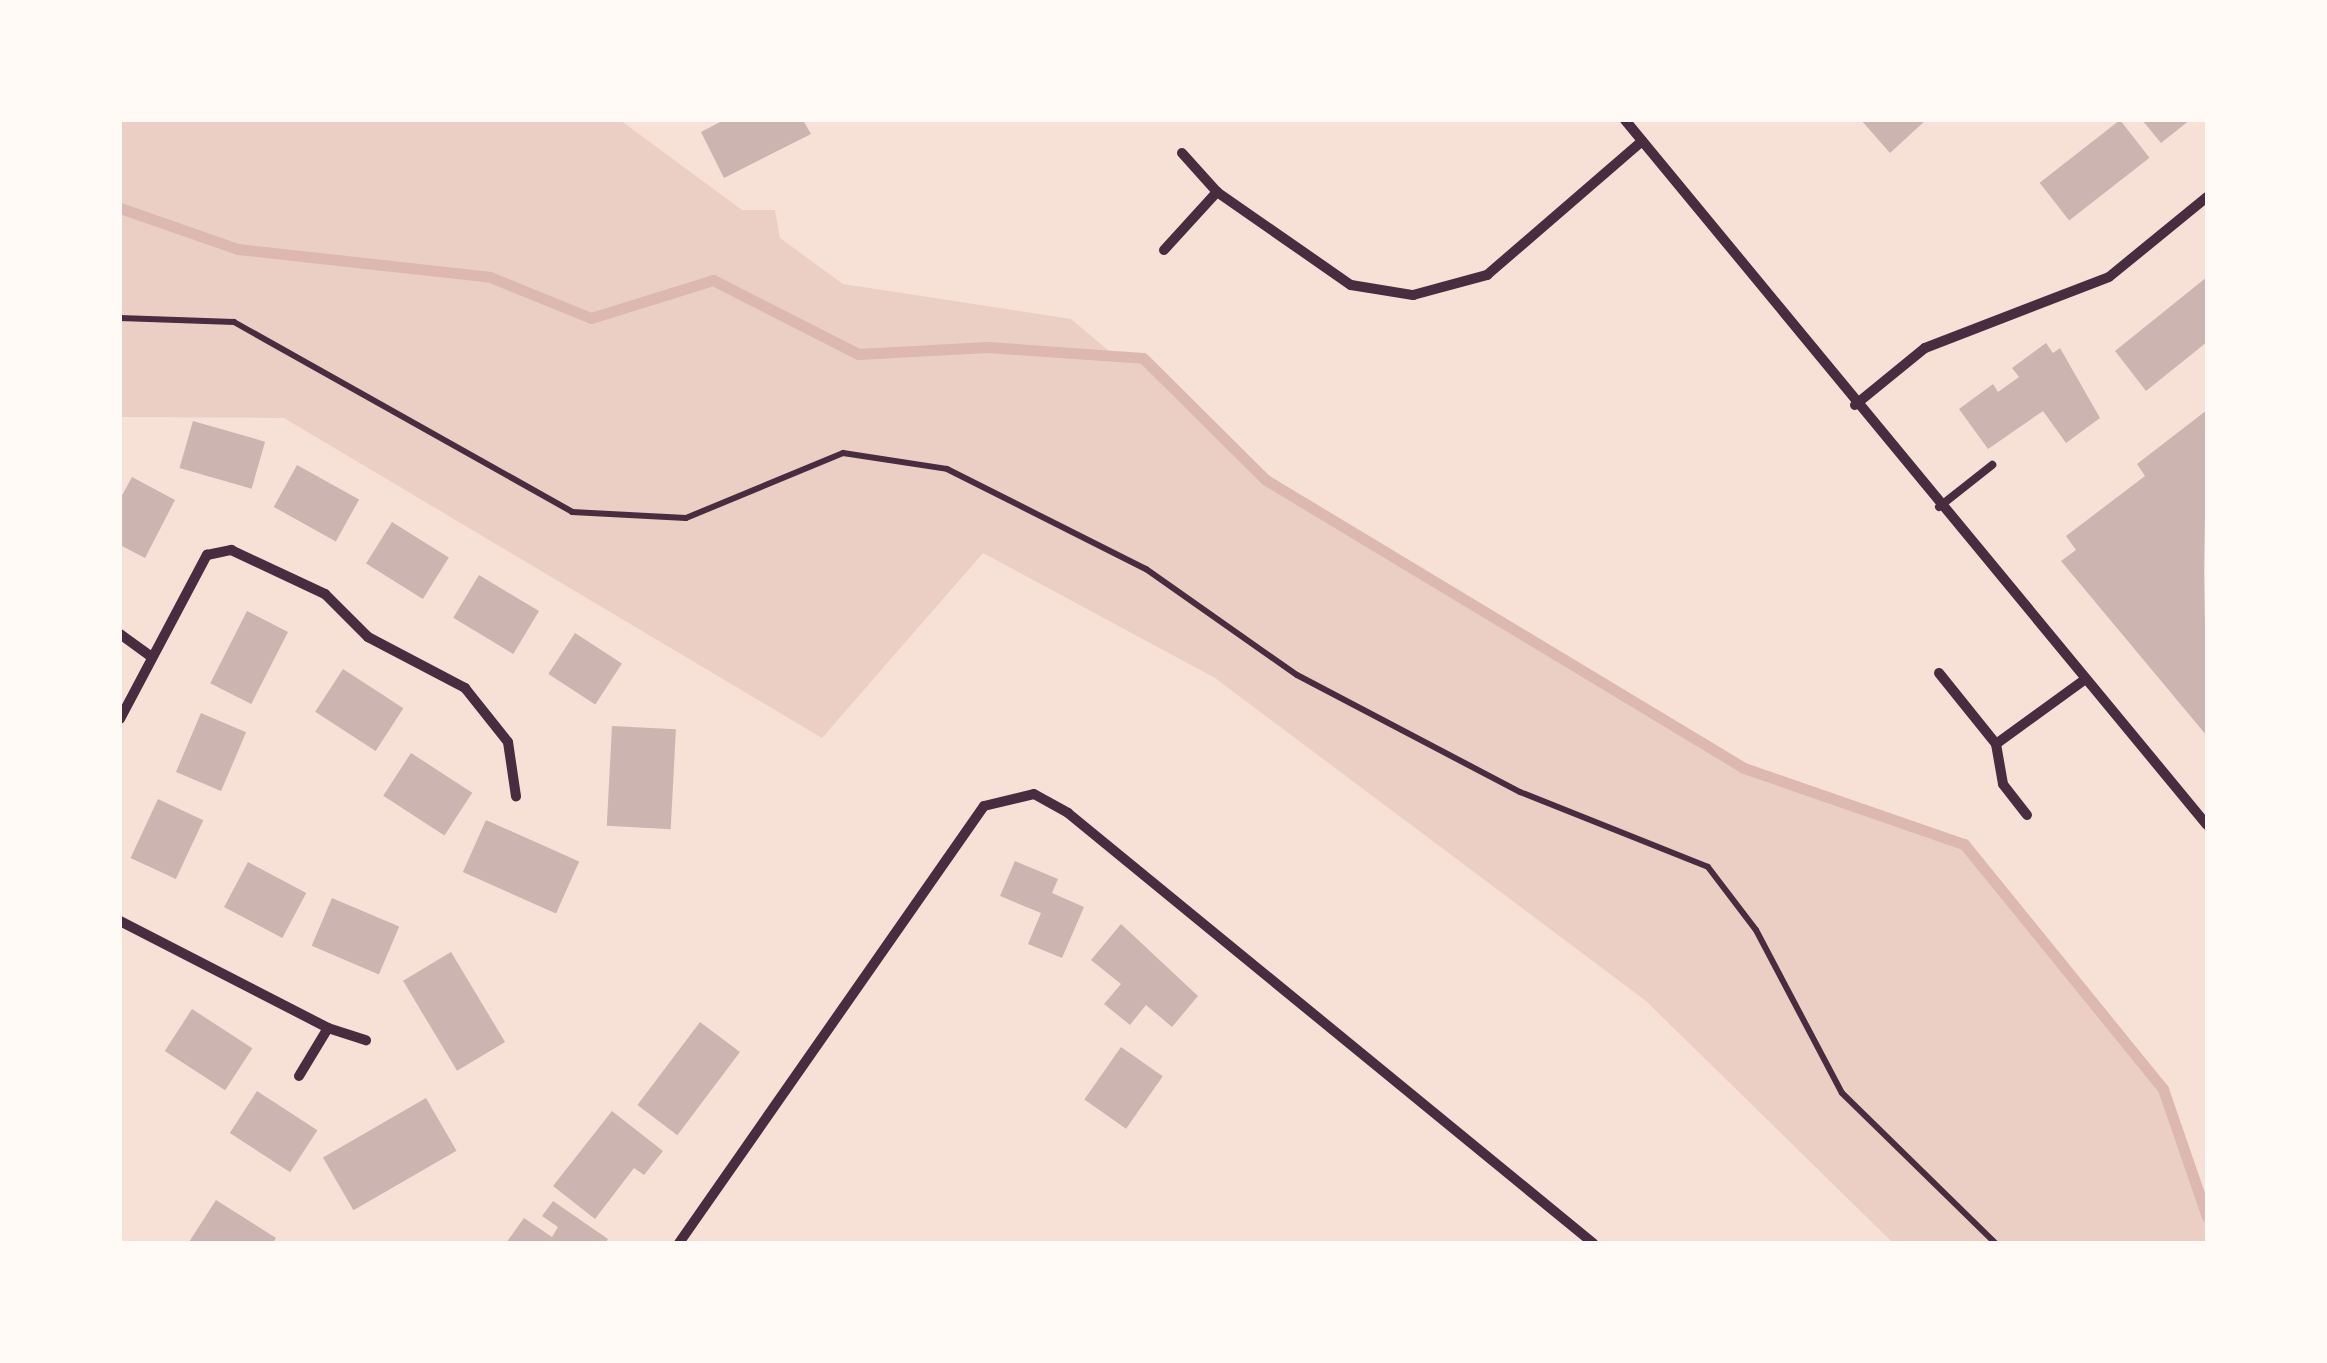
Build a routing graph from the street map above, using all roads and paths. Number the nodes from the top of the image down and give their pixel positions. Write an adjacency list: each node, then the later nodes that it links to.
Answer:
1 (1625, 120): 2 (street)
2 (1642, 141): 4 (street); 8 (street)
3 (1182, 153): 4 (street)
4 (1217, 192): 6 (street)
5 (2207, 197): 8 (street)
6 (1164, 250)
7 (120, 318): 26 (path)
8 (1855, 405): 10 (street)
9 (1992, 465): 10 (lane)
10 (1938, 507): 14 (street)
11 (120, 634): 12 (street)
12 (150, 655): 15 (street); 17 (street)
13 (1938, 673): 16 (street)
14 (2084, 680): 16 (street); 19 (street)
15 (120, 719)
16 (1996, 744): 18 (street)
17 (516, 796)
18 (2026, 815)
19 (2207, 825)
20 (120, 922): 21 (street)
21 (328, 1028): 22 (street); 23 (street)
22 (366, 1040)
23 (299, 1076)
24 (679, 1243): 25 (street)
25 (1594, 1243)
26 (1994, 1243)

